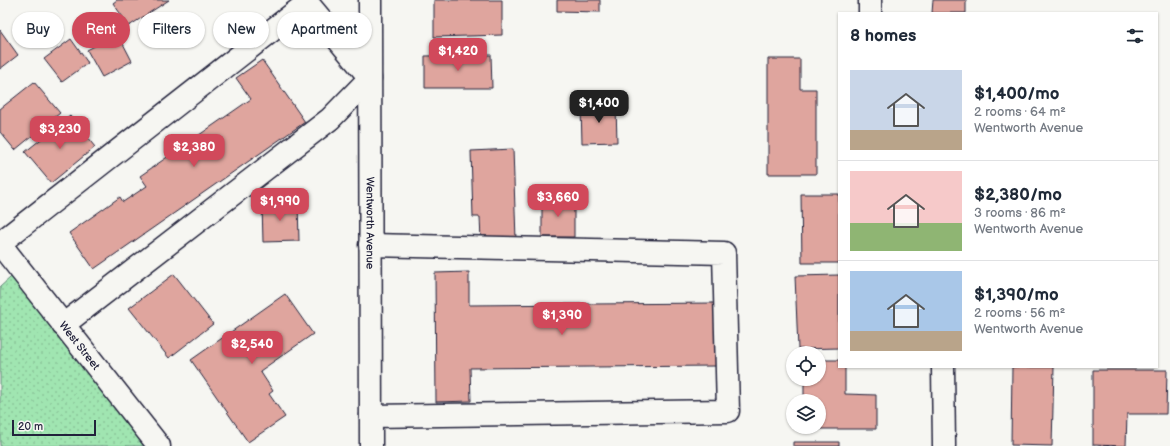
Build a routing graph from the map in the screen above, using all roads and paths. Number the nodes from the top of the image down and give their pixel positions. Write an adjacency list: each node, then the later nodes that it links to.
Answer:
1 (370, 0): 5 (street, Wentworth Avenue)
2 (870, 0): 4 (street)
3 (306, 1): 5 (street); 6 (street)
4 (870, 12)
5 (370, 78): 7 (street, Wentworth Avenue); 8 (street)
6 (0, 244): 8 (street, West Street)
7 (370, 245): 10 (street, Wentworth Avenue); 10 (street)
8 (63, 324): 11 (street, West Street)
9 (943, 368): 13 (street)
10 (370, 416): 12 (street, Wentworth Avenue)
11 (159, 446)
12 (371, 446)
13 (944, 446)

